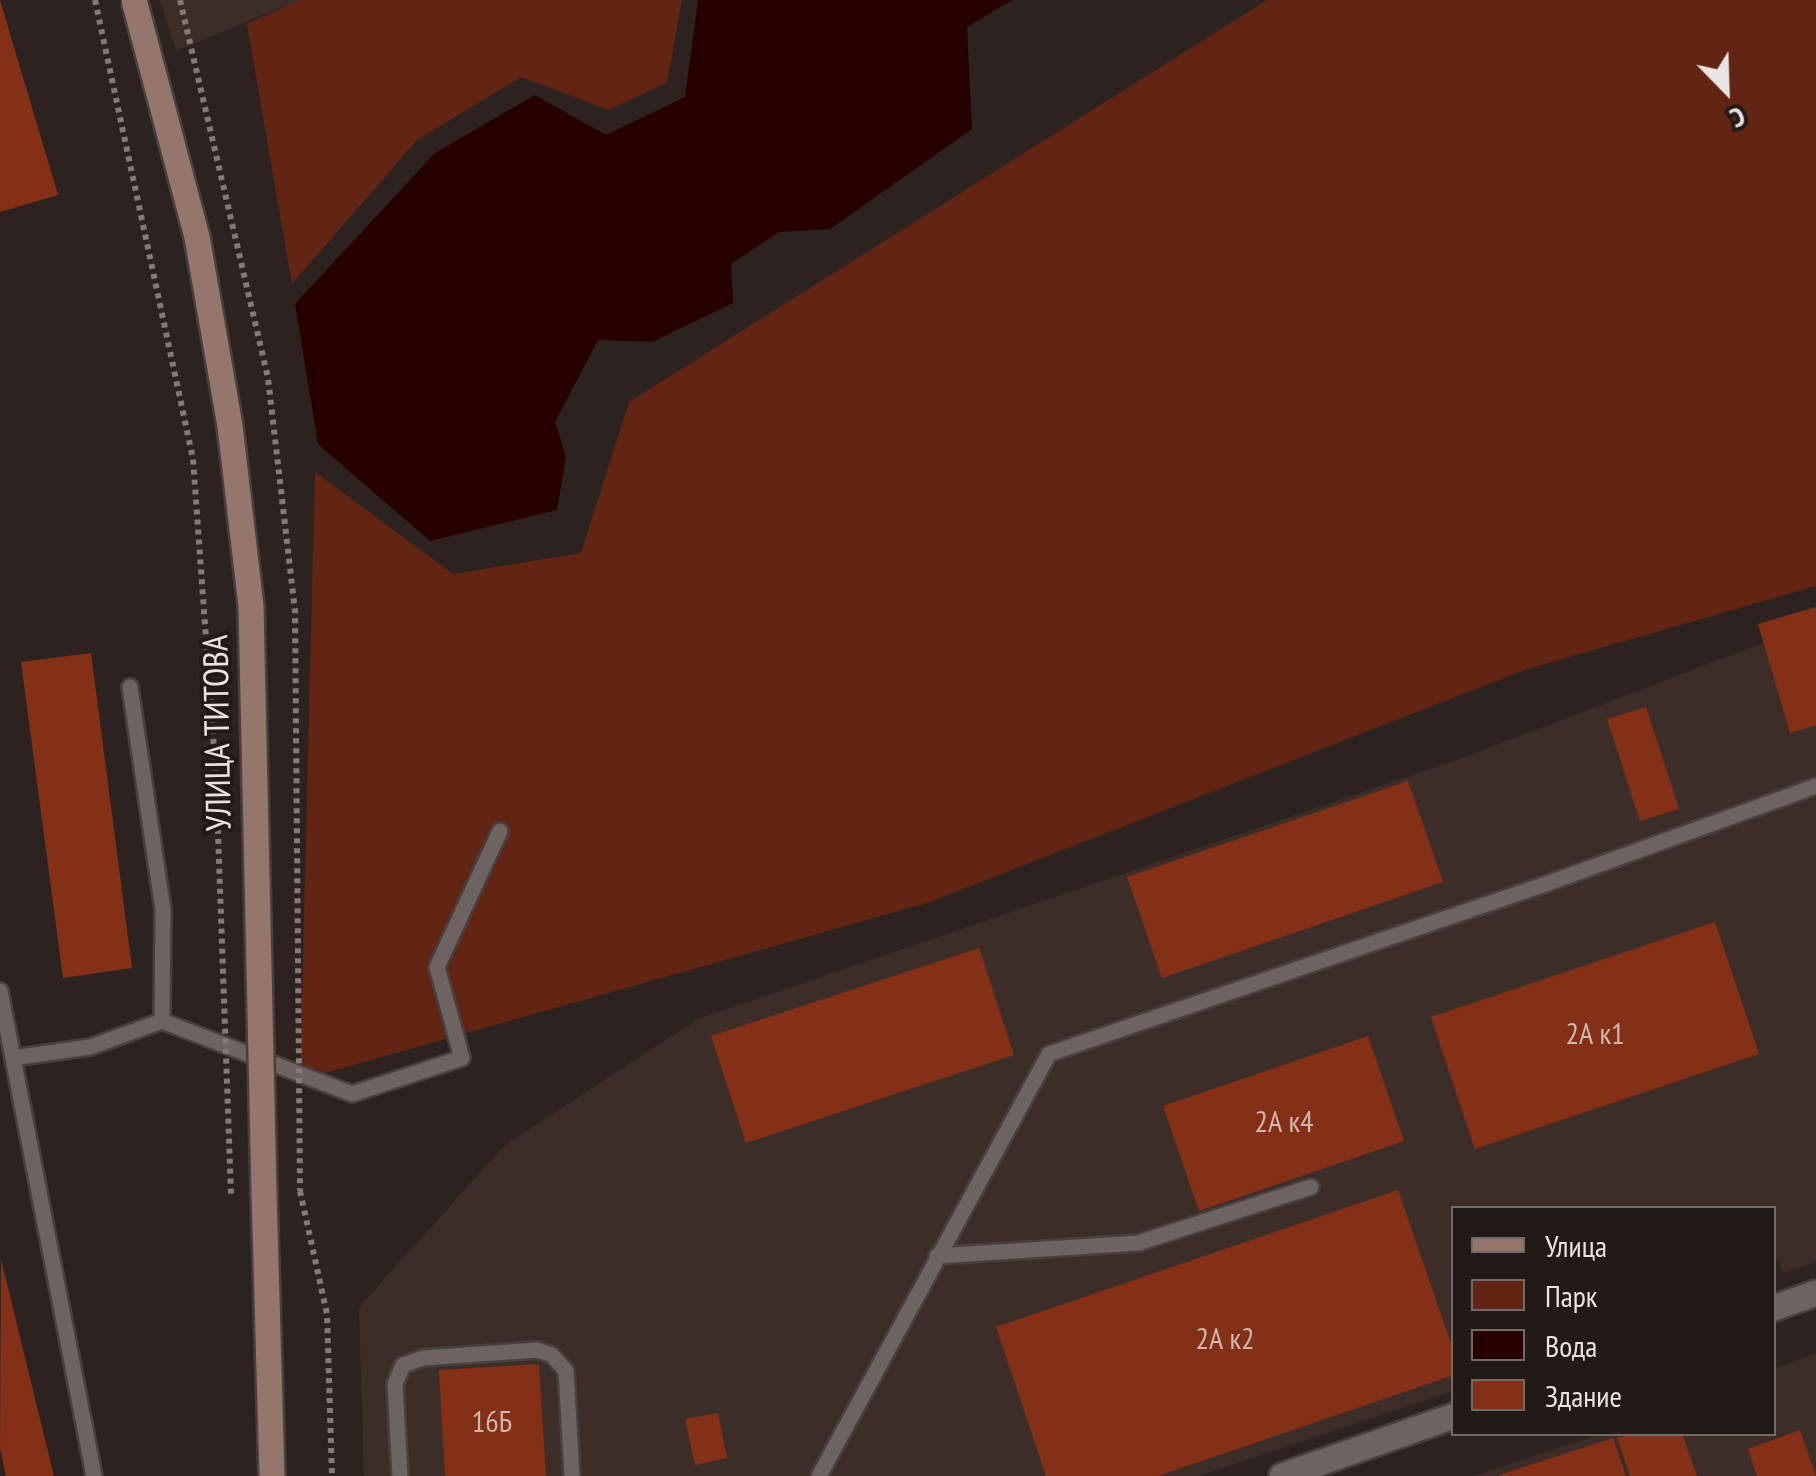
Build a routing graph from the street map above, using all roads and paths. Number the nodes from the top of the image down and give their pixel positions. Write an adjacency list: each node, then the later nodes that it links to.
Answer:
1 (95, 0): 11 (path, bridge)
2 (134, 0): 17 (main road, УЛИЦА ТИТОВА, bridge)
3 (130, 686): 7 (lane)
4 (1816, 786): 12 (lane)
5 (500, 832): 7 (lane)
6 (0, 991): 8 (lane)
7 (162, 1020): 8 (lane)
8 (12, 1058): 16 (lane)
9 (1310, 1187): 12 (lane)
10 (300, 1191): 18 (path)
11 (231, 1194)
12 (937, 1256): 21 (lane)
13 (1816, 1294): 14 (street)
14 (1776, 1307)
15 (1451, 1417): 22 (street)
16 (94, 1476)
17 (272, 1476)
18 (332, 1476)
19 (400, 1476): 20 (lane)
20 (572, 1476)
21 (819, 1476)
22 (1282, 1476)

